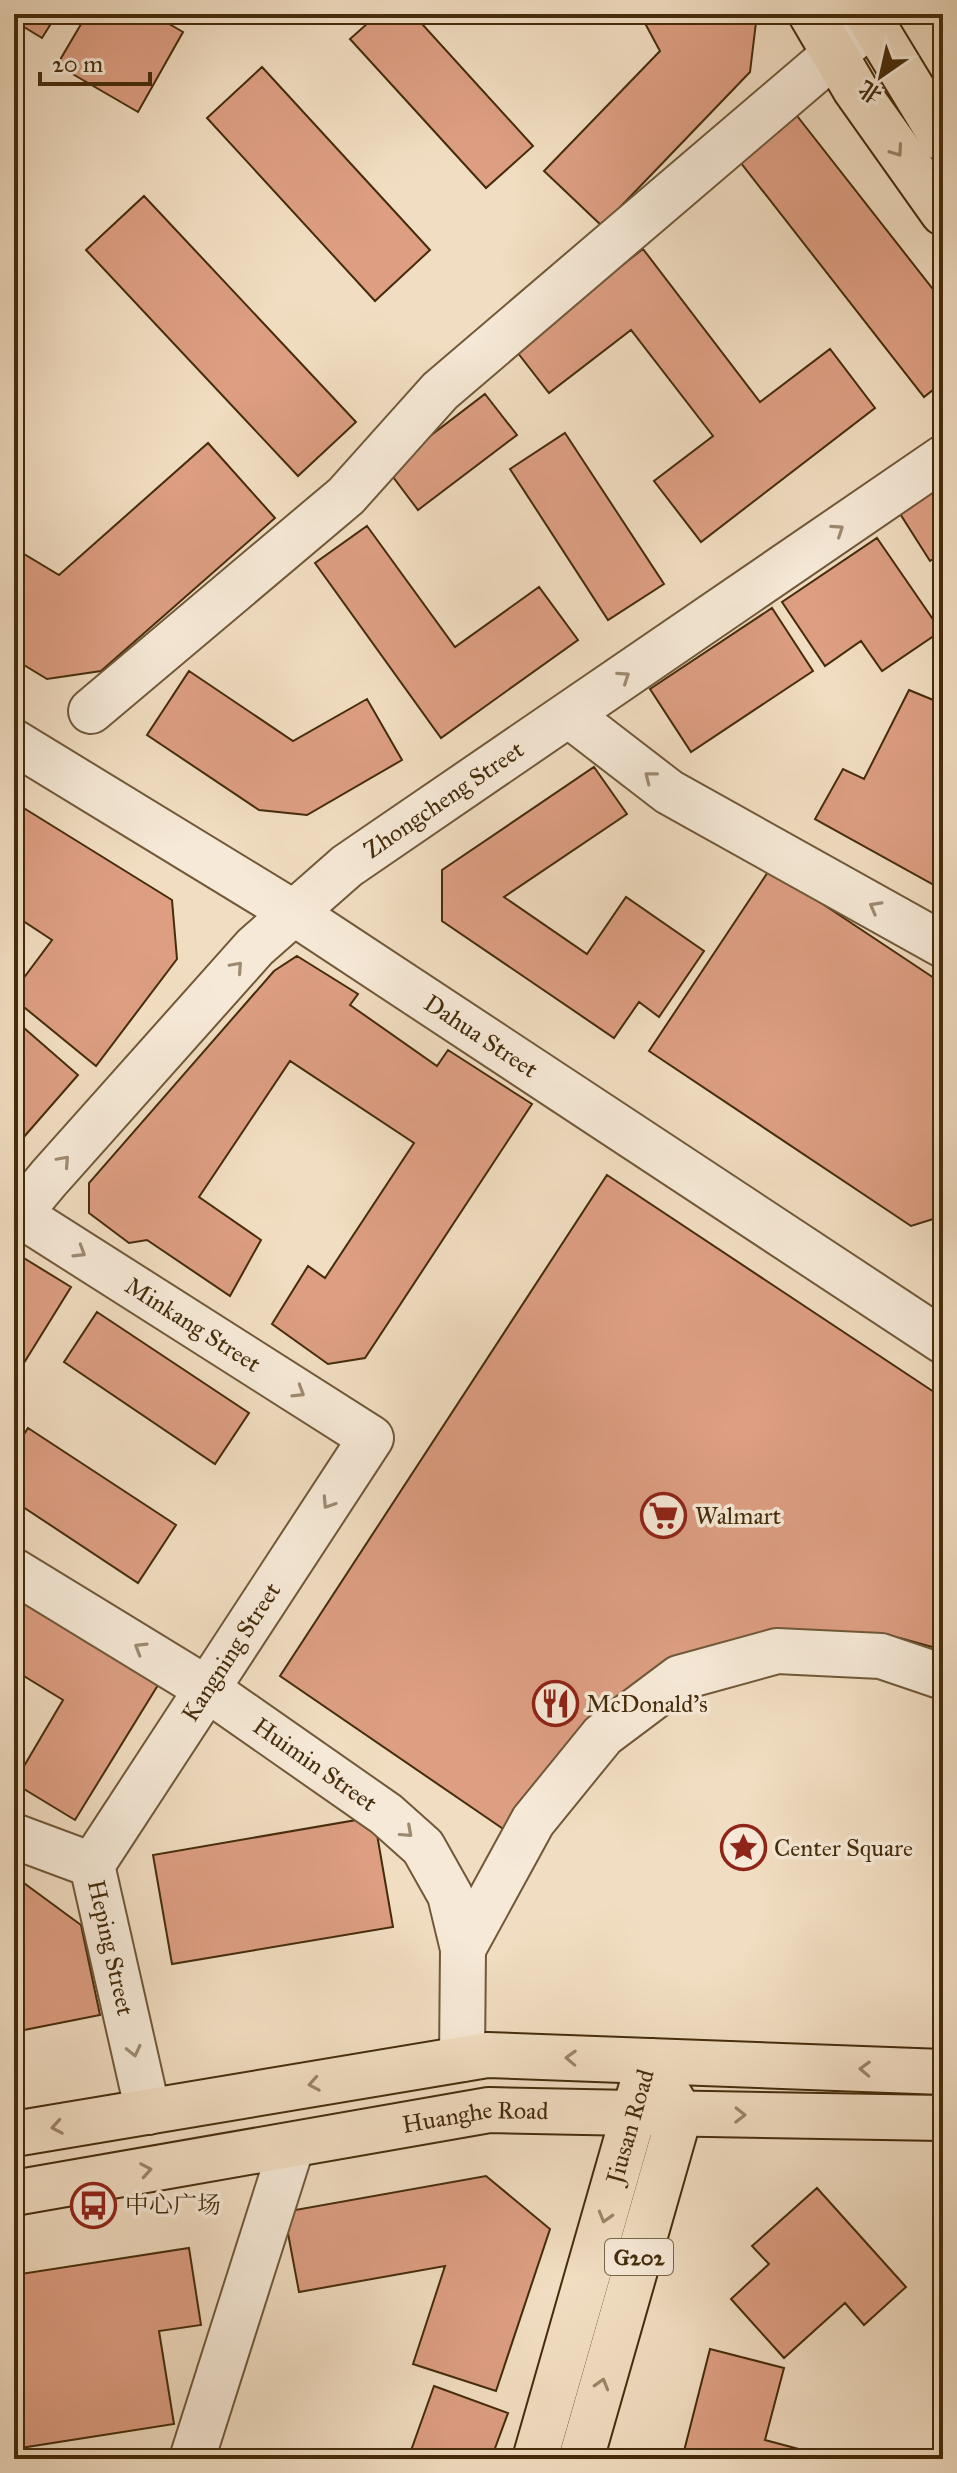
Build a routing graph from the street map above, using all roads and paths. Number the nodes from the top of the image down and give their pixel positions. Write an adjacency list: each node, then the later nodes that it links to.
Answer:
1 (811, 14): 3 (main road)
2 (869, 18): 3 (street); 4 (main road)
3 (834, 54): 5 (main road, one-way to 5); 7 (street)
4 (943, 139)
5 (943, 213)
6 (943, 458): 8 (street, Zhongcheng Street, one-way to 6)
7 (91, 711)
8 (569, 715): 10 (street, Zhongcheng Street); 11 (street, one-way to 8)
9 (14, 742): 10 (street, Dahua Street)
10 (294, 913): 12 (street, Zhongcheng Street, one-way to 10); 13 (street, Dahua Street)
11 (943, 945)
12 (16, 1215): 14 (street, Minkang Street, one-way to 14)
13 (943, 1341)
14 (371, 1438): 17 (street, Kangning Street, one-way to 17)
15 (14, 1571): 17 (street, Huimin Street, one-way to 15)
16 (943, 1677): 20 (street)
17 (207, 1689): 19 (street, Kangning Street); 20 (street, Huimin Street, one-way to 20)
18 (14, 1836): 19 (street, Heping Street)
19 (92, 1865): 24 (street, Heping Street, one-way to 24)
20 (463, 1949): 21 (street, Huimin Street)
21 (462, 2059): 22 (main road, one-way to 21); 24 (main road, one-way to 24)
22 (649, 2061): 23 (main road, one-way to 22); 25 (main road, Jiusan Road / G202); 26 (main road, Jiusan Road)
23 (943, 2072)
24 (148, 2112): 28 (main road, one-way to 28)
25 (634, 2113): 26 (main road, Huanghe Road); 29 (main road, Huanghe Road); 32 (main road, Jiusan Road / G202, one-way to 32)
26 (680, 2113): 27 (main road, Huanghe Road, one-way to 27); 33 (main road, Jiusan Road / G202, one-way to 26)
27 (943, 2118)
28 (14, 2134)
29 (292, 2145): 30 (main road, Huanghe Road, one-way to 29); 31 (street)
30 (14, 2193)
31 (192, 2459)
32 (535, 2459)
33 (581, 2459)

